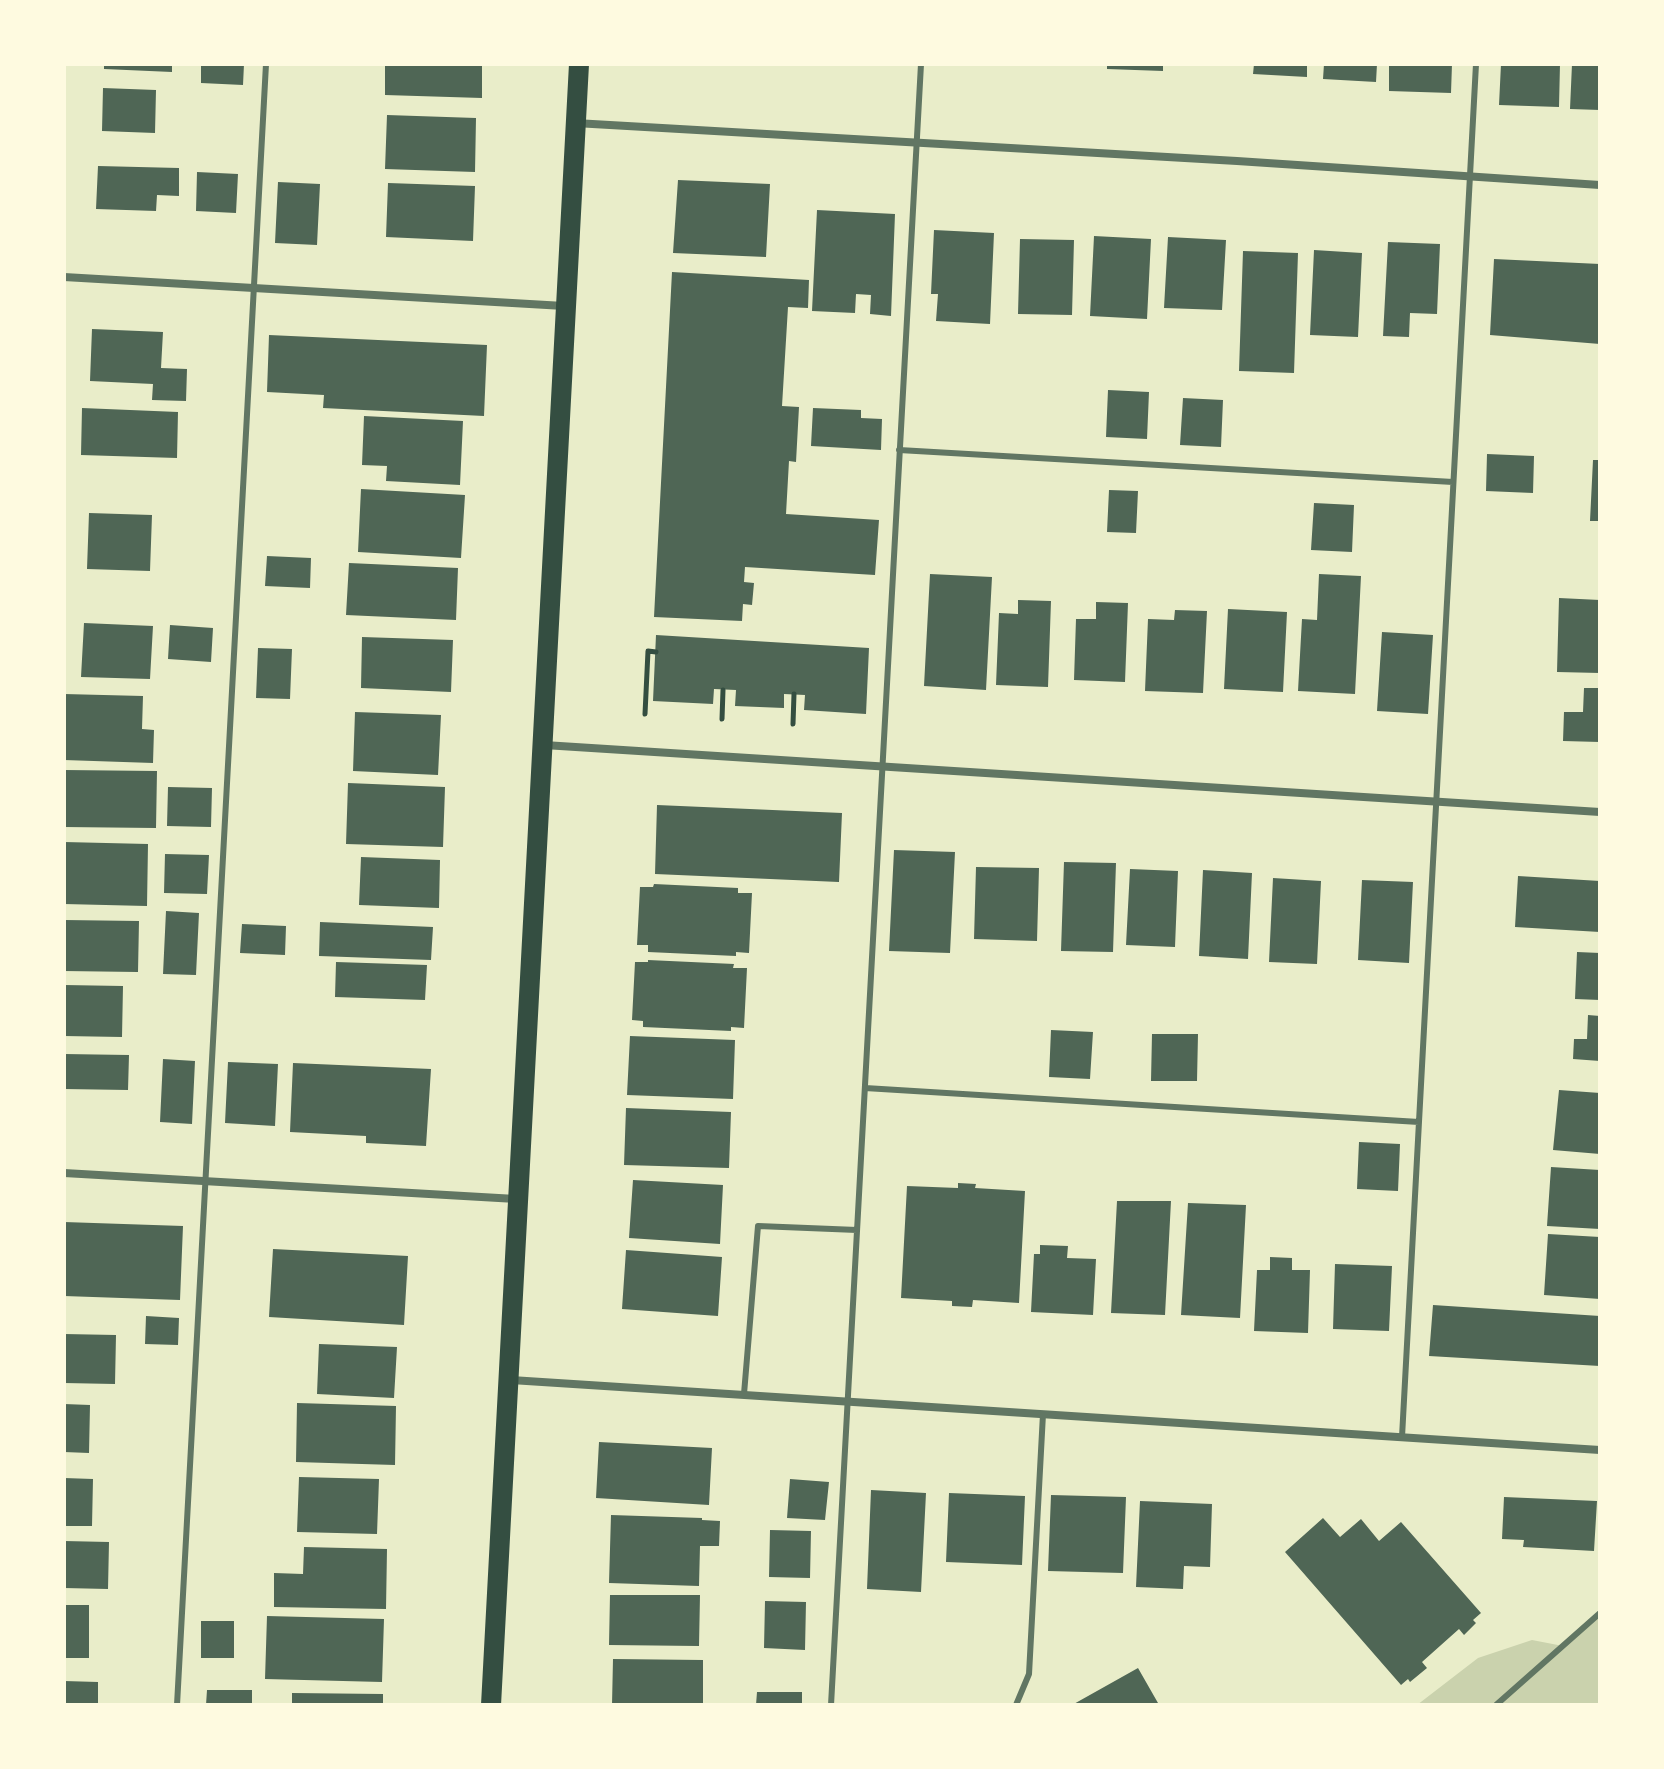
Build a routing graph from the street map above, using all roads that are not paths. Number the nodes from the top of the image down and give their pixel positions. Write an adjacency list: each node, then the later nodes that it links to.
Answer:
1 (266, 64): 10 (lane)
2 (579, 64): 5 (main road)
3 (921, 64): 6 (lane)
4 (1476, 64): 7 (lane)
5 (575, 123): 6 (street); 11 (main road)
6 (916, 142): 7 (street); 12 (lane)
7 (1469, 177): 8 (street); 13 (lane)
8 (1600, 185)
9 (64, 277): 10 (street)
10 (254, 288): 11 (street); 21 (lane)
11 (565, 306): 14 (main road)
12 (899, 450): 13 (lane); 15 (lane)
13 (1453, 482): 16 (lane)
14 (543, 745): 15 (street); 22 (main road)
15 (882, 766): 16 (street); 18 (lane)
16 (1436, 802): 17 (street); 19 (lane)
17 (1600, 812)
18 (865, 1088): 19 (lane); 23 (lane)
19 (1419, 1122): 28 (lane)
20 (64, 1173): 21 (street)
21 (205, 1181): 22 (street); 31 (lane)
22 (516, 1199): 24 (main road)
23 (857, 1230): 25 (lane); 26 (lane)
24 (507, 1380): 25 (street); 32 (main road)
25 (744, 1394): 26 (street)
26 (847, 1400): 27 (street); 33 (lane)
27 (1043, 1414): 28 (street); 34 (lane)
28 (1402, 1437): 29 (street)
29 (1600, 1450)
30 (1600, 1613): 35 (lane)
31 (177, 1705)
32 (491, 1705)
33 (831, 1705)
34 (1016, 1705)
35 (1496, 1705)

